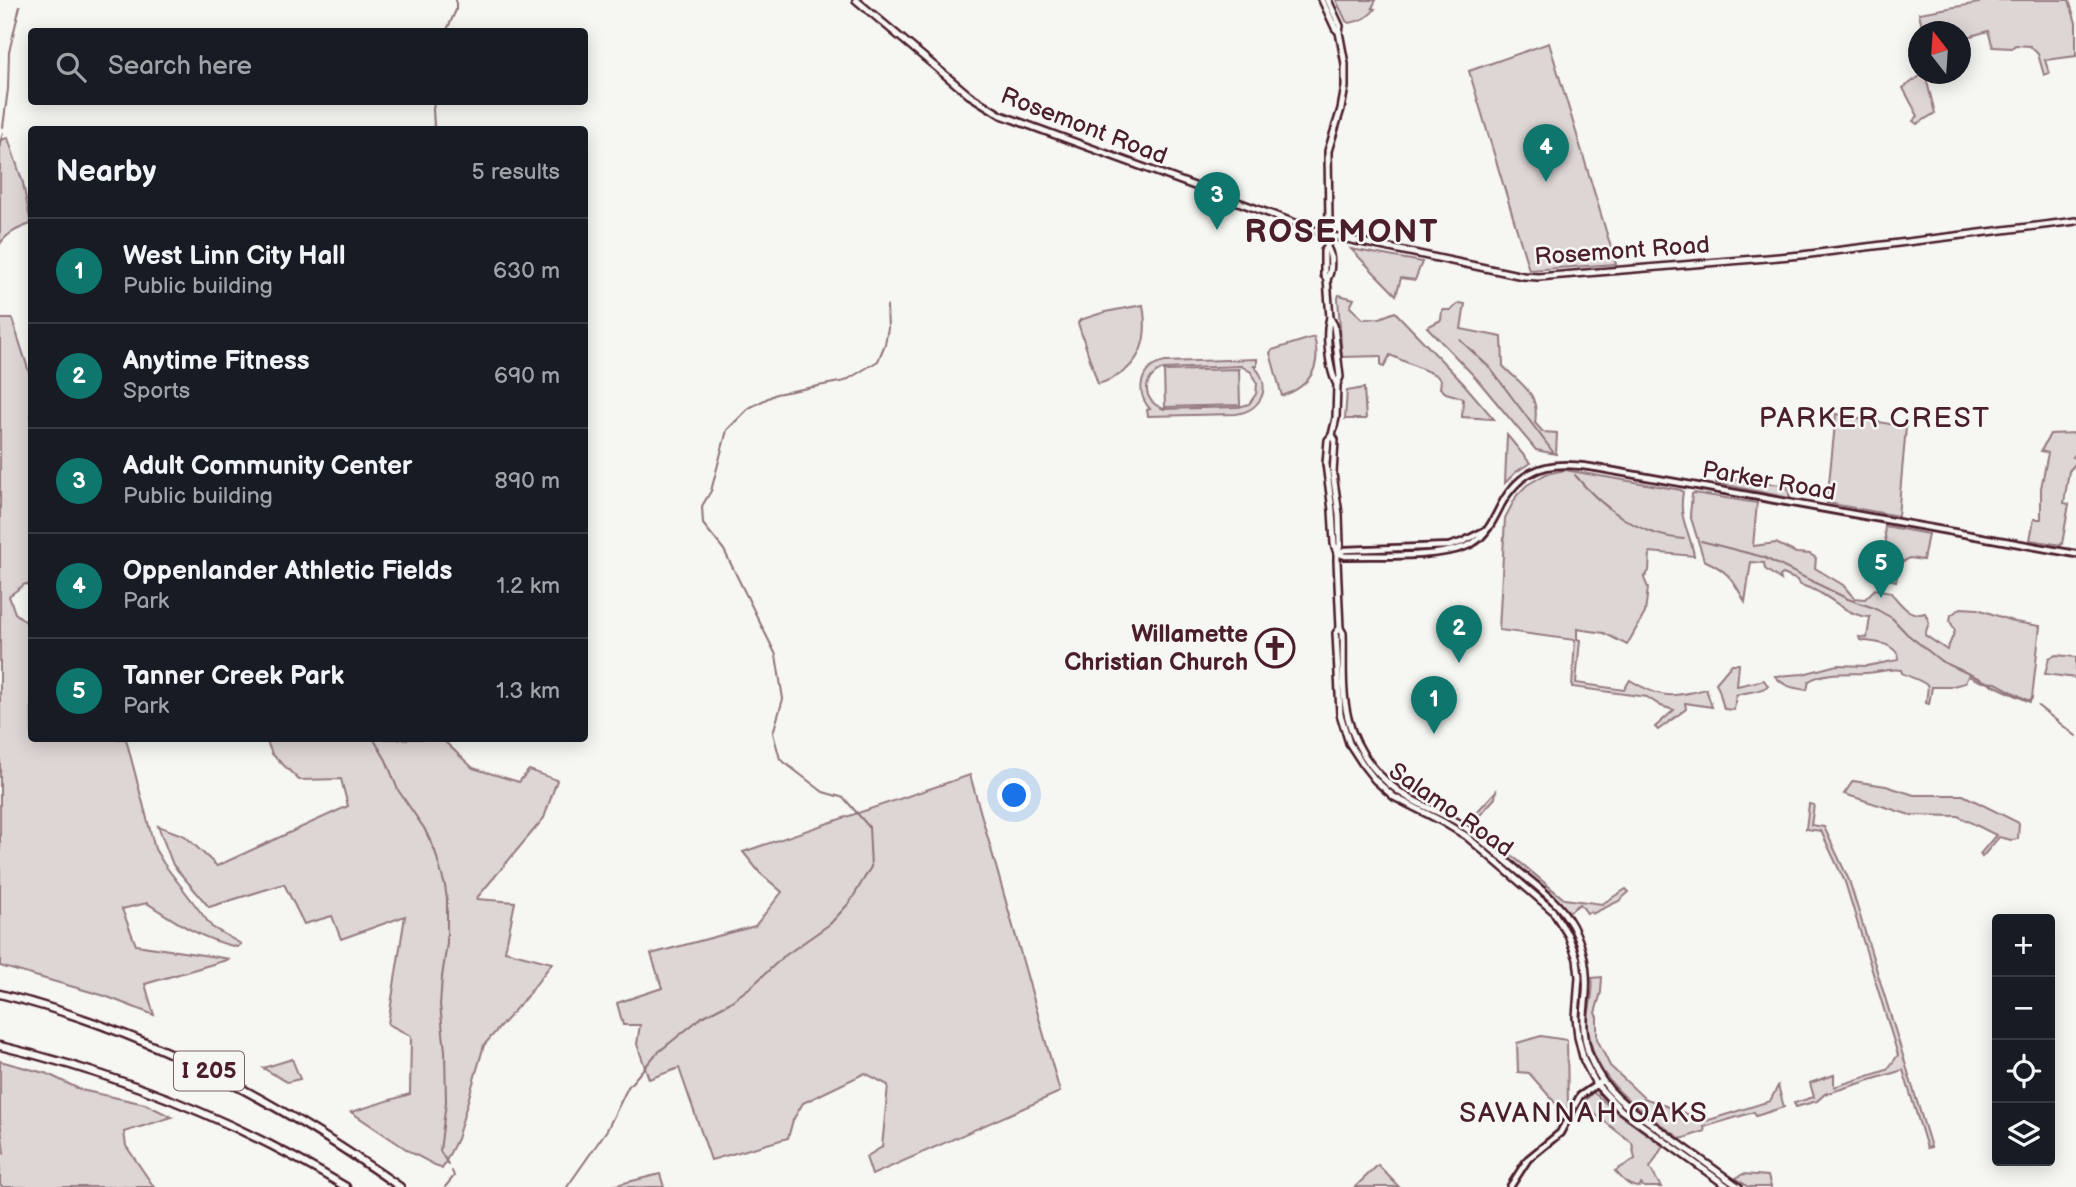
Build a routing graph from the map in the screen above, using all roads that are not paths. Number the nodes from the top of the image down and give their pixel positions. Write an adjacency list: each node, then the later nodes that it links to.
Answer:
1 (856, 0): 6 (main road, Rosemont Road)
2 (1322, 0): 4 (main road)
3 (1328, 0): 4 (main road)
4 (1339, 32): 6 (main road, Salamo Road)
5 (2076, 221): 6 (main road, Rosemont Road)
6 (1328, 236): 7 (main road, Salamo Road)
7 (1337, 553): 8 (street, Parker Road); 11 (main road, Salamo Road)
8 (2076, 554)
9 (0, 994): 13 (highway, I 205)
10 (0, 1046): 12 (highway, I 205)
11 (1599, 1082): 14 (street); 15 (main road, Salamo Road); 16 (main road, Salamo Road)
12 (346, 1187)
13 (400, 1187)
14 (1510, 1187)
15 (1728, 1187)
16 (1739, 1187)

